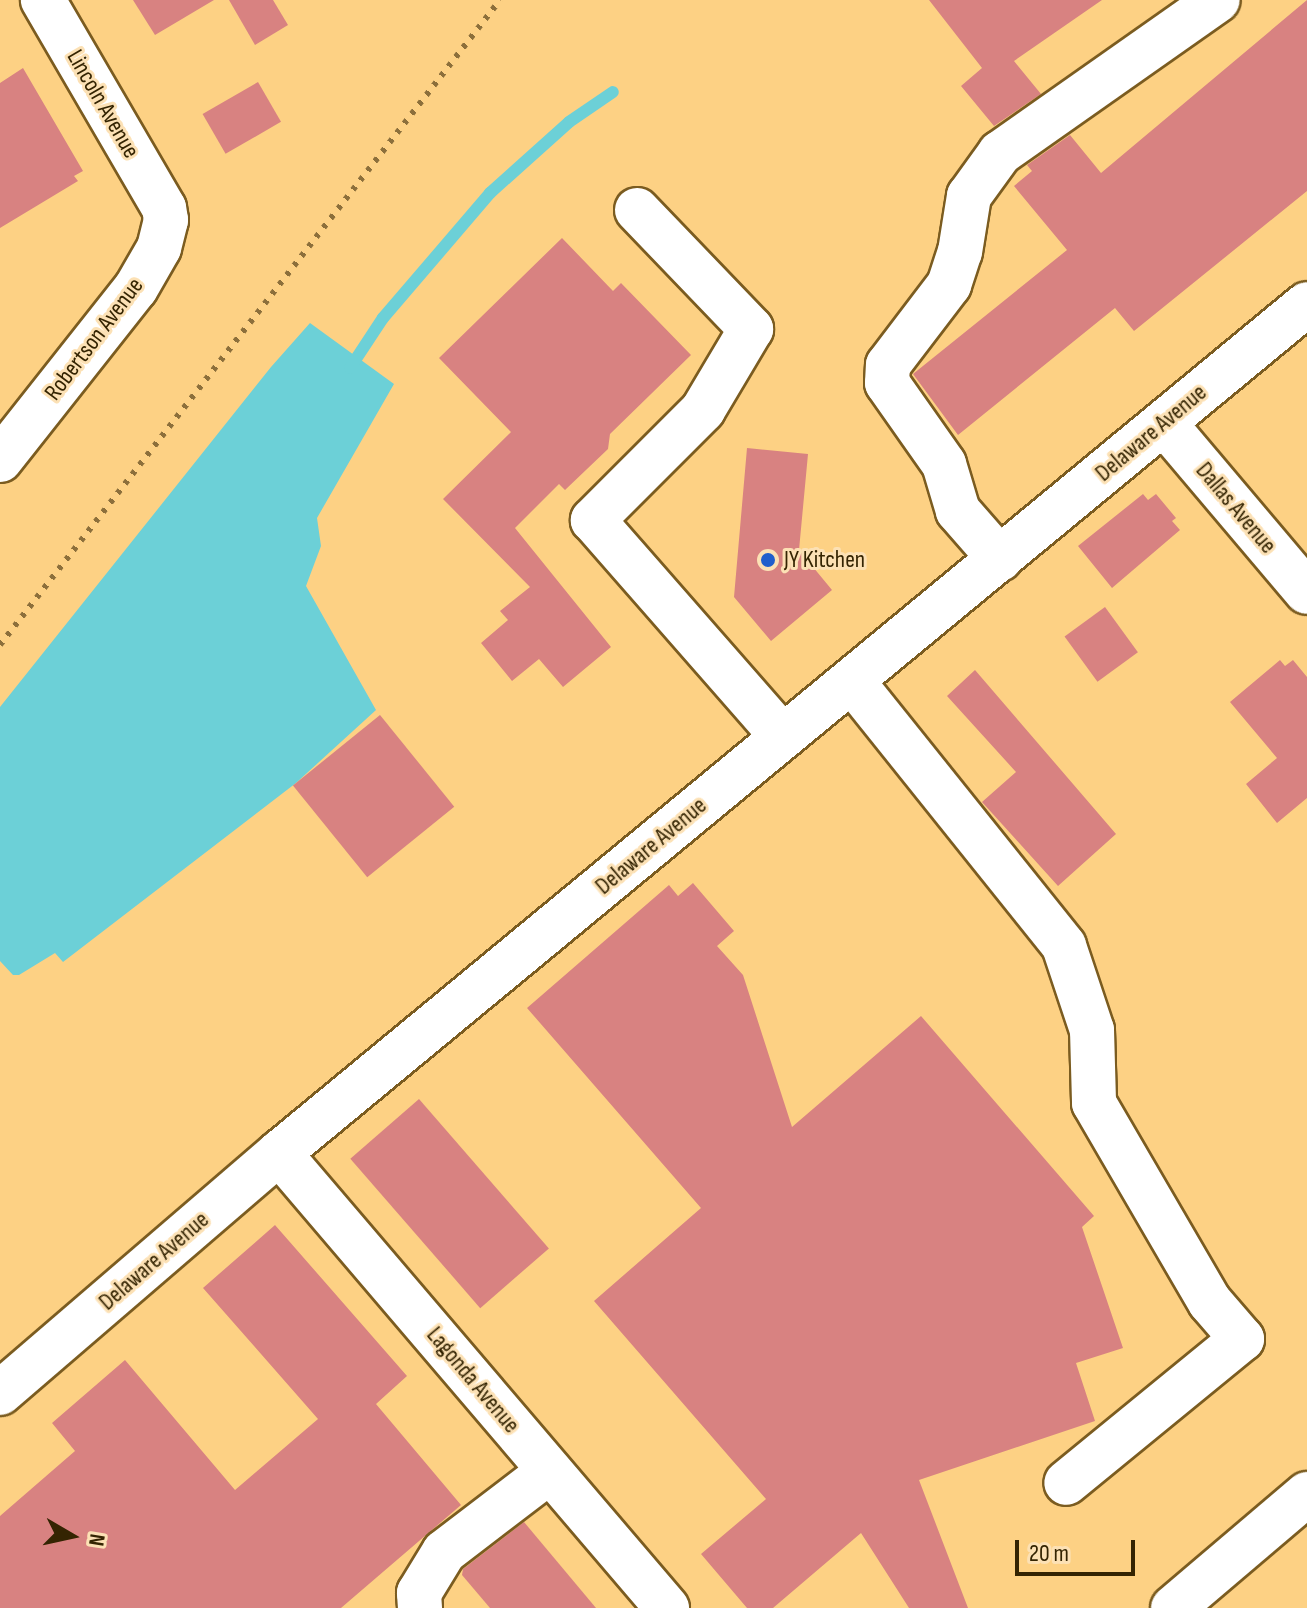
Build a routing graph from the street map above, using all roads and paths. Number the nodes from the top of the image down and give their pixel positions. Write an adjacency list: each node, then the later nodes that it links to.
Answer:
1 (43, 0): 3 (street, Lincoln Avenue)
2 (1218, 0): 8 (street)
3 (164, 208): 7 (street, Robertson Avenue)
4 (637, 210): 11 (street)
5 (1307, 304): 6 (street, Delaware Avenue)
6 (1164, 423): 8 (street, Delaware Avenue); 9 (street, Dallas Avenue)
7 (0, 460)
8 (1000, 559): 10 (street, Delaware Avenue)
9 (1307, 592)
10 (852, 681): 11 (street, Delaware Avenue); 15 (street)
11 (783, 737): 12 (street, Delaware Avenue)
12 (279, 1153): 13 (street, Delaware Avenue); 14 (street, Lagonda Avenue)
13 (0, 1393)
14 (550, 1471): 17 (street); 18 (street, Lagonda Avenue)
15 (1066, 1483)
16 (1307, 1494): 19 (street)
17 (420, 1608)
18 (667, 1608)
19 (1173, 1608)

